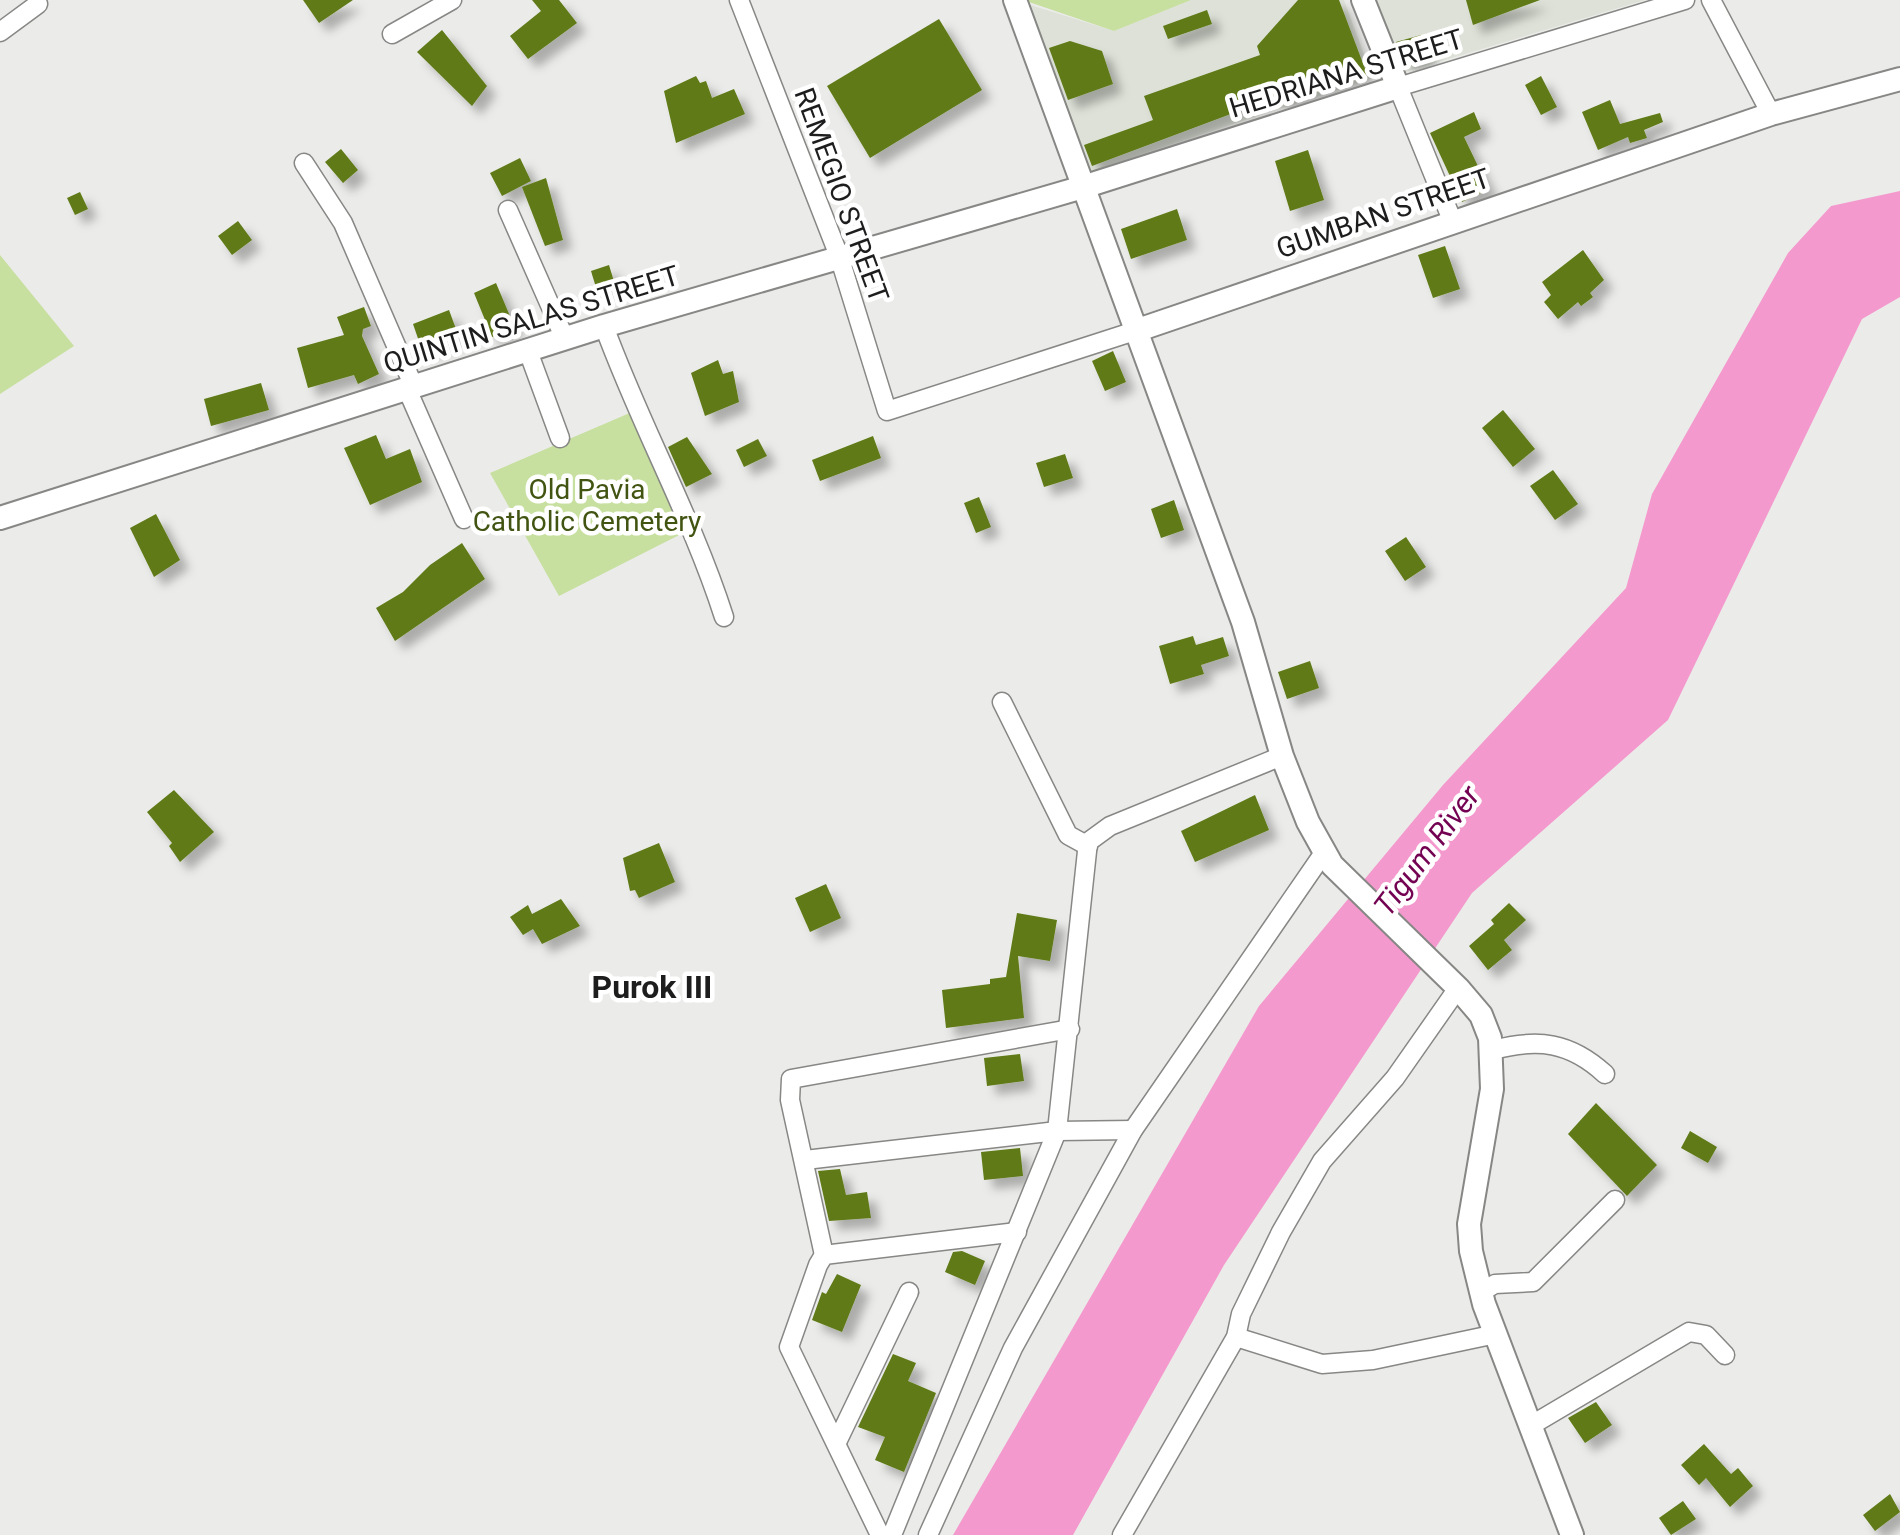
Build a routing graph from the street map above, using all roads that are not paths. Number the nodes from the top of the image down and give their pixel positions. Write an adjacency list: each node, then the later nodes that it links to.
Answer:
1 (452, 0): 9 (street)
2 (739, 0): 17 (street, REMEGIO STREET)
3 (1015, 0): 14 (street)
4 (1363, 0): 11 (street)
5 (1685, 0): 11 (street, HEDRIANA STREET)
6 (1711, 0): 12 (street)
7 (38, 4): 8 (street)
8 (0, 32)
9 (392, 34)
10 (1900, 79): 12 (street, GUMBAN STREET)
11 (1398, 88): 14 (street, HEDRIANA STREET); 16 (street)
12 (1771, 114): 16 (street, GUMBAN STREET)
13 (304, 163): 22 (street)
14 (1083, 187): 17 (street, QUINTIN SALAS STREET); 19 (street)
15 (508, 210): 20 (street)
16 (1452, 220): 19 (street, GUMBAN STREET)
17 (839, 256): 18 (street, QUINTIN SALAS STREET); 23 (street, REMEGIO STREET)
18 (604, 326): 20 (street, QUINTIN SALAS STREET); 27 (street)
19 (1138, 330): 23 (street, GUMBAN STREET); 29 (street)
20 (565, 339): 21 (street, QUINTIN SALAS STREET)
21 (528, 350): 22 (street, QUINTIN SALAS STREET); 24 (street)
22 (411, 388): 25 (street, QUINTIN SALAS STREET); 26 (street)
23 (887, 411)
24 (560, 438)
25 (0, 518)
26 (464, 518)
27 (724, 616)
28 (1002, 702): 30 (street)
29 (1282, 756): 30 (street); 31 (street)
30 (1088, 846): 33 (street)
31 (1328, 860): 32 (street); 36 (street)
32 (1452, 983): 34 (street); 45 (street)
33 (1070, 1029): 37 (street); 38 (street)
34 (1493, 1050): 35 (street); 43 (street)
35 (1605, 1074)
36 (1133, 1130): 37 (street); 51 (street)
37 (1056, 1131): 38 (street); 40 (street)
38 (805, 1160): 41 (street)
39 (1615, 1200): 43 (street)
40 (1017, 1232): 41 (street); 50 (street)
41 (824, 1255): 48 (street)
42 (909, 1292): 48 (street)
43 (1481, 1292): 44 (street)
44 (1496, 1334): 45 (street); 47 (street)
45 (1236, 1337): 52 (street)
46 (1724, 1355): 47 (street)
47 (1530, 1426): 53 (street)
48 (837, 1442): 49 (street)
49 (880, 1535)
50 (892, 1535)
51 (928, 1535)
52 (1122, 1535)
53 (1572, 1535)

